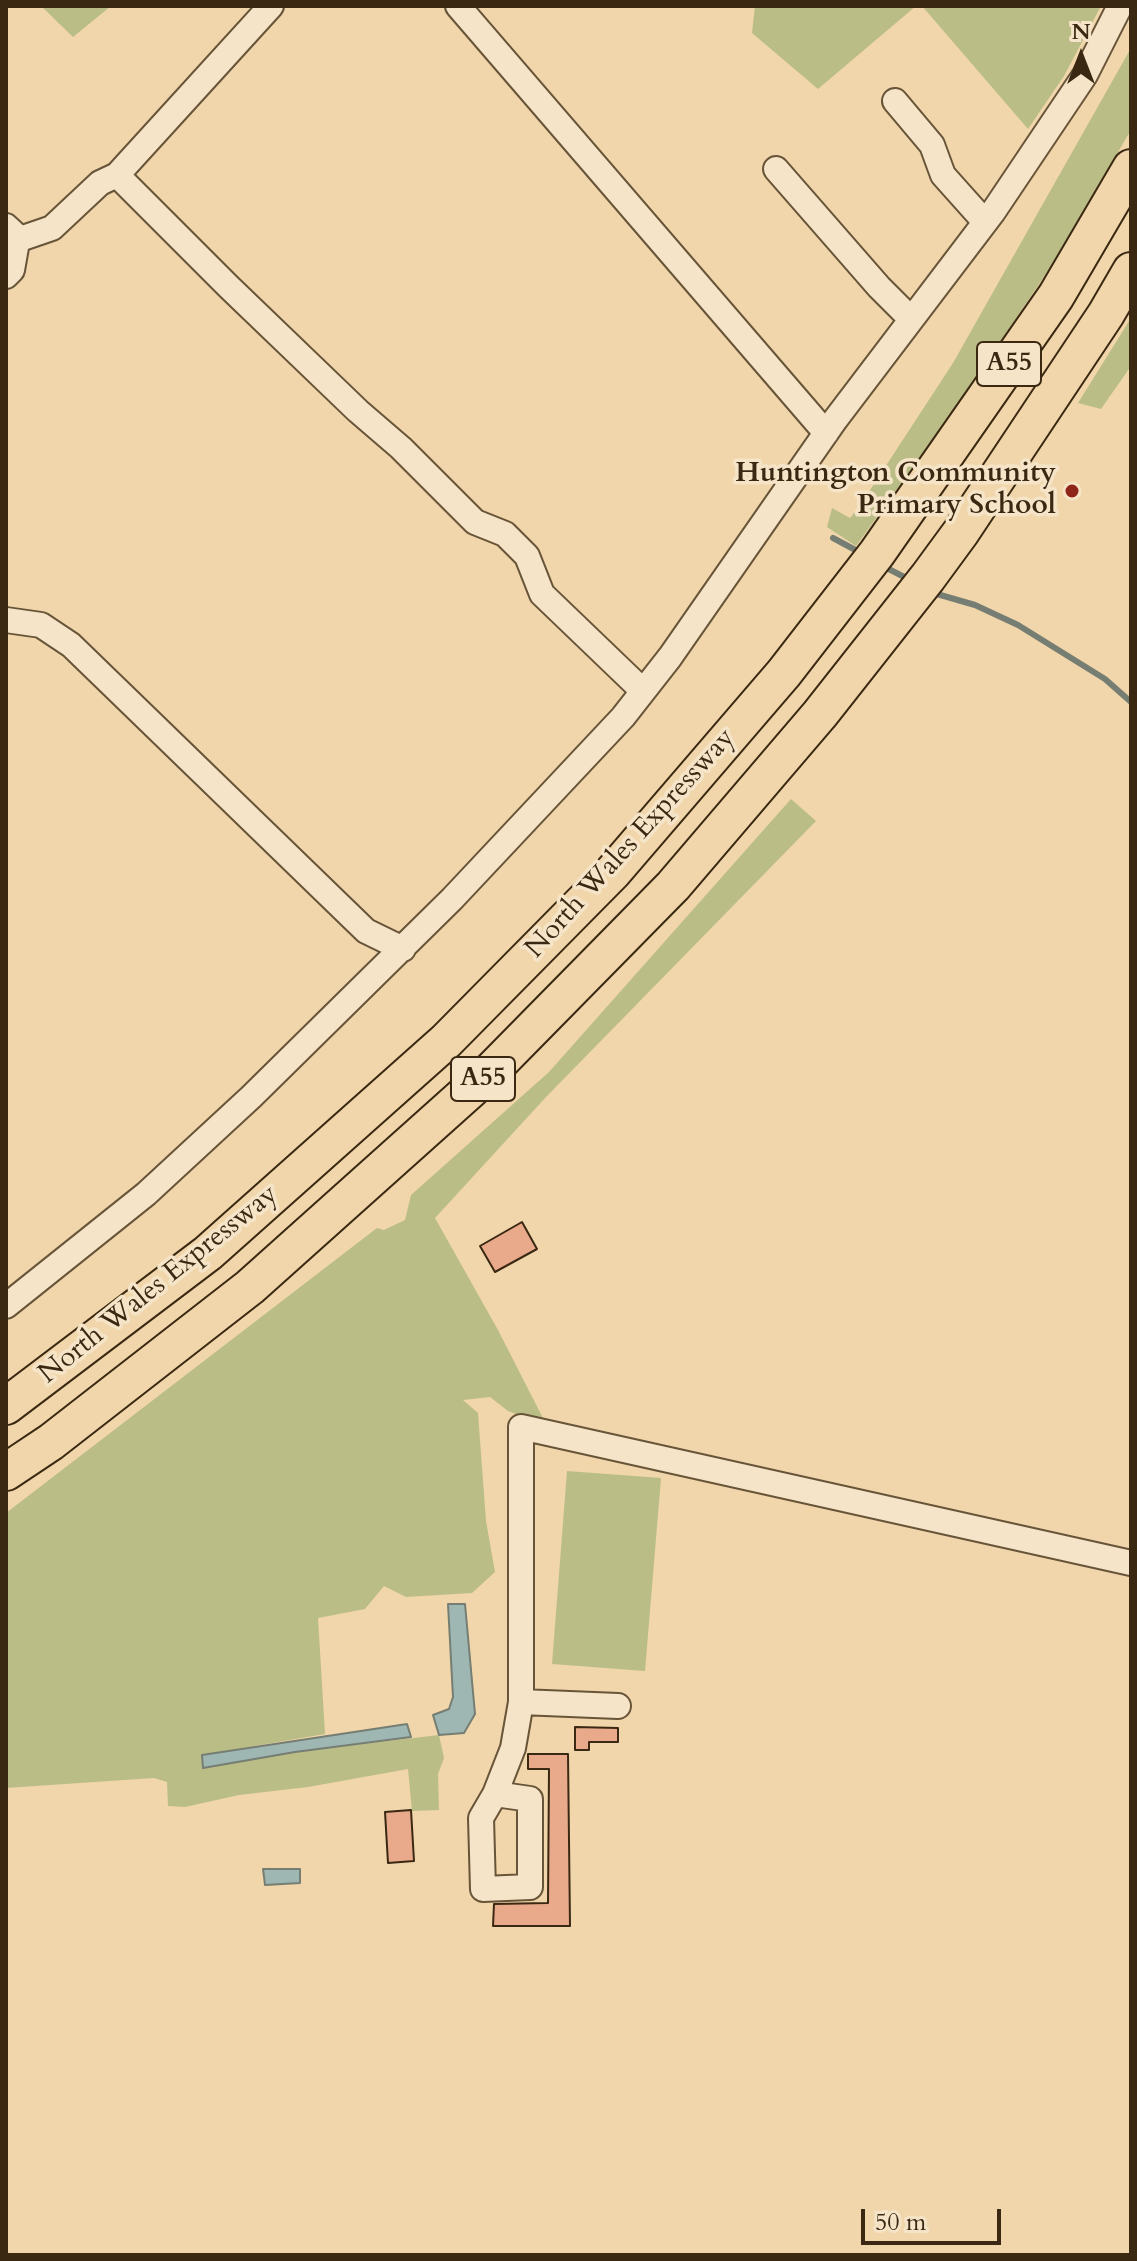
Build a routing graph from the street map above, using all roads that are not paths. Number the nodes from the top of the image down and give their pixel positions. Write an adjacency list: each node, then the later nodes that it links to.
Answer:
1 (271, 6): 7 (lane)
2 (458, 6): 13 (lane)
3 (1120, 6): 8 (lane)
4 (895, 101): 8 (lane)
5 (1131, 168): 18 (highway, North Wales Expressway / A55)
6 (776, 169): 12 (lane)
7 (117, 175): 9 (lane); 15 (lane)
8 (985, 222): 12 (lane)
9 (12, 231): 11 (lane)
10 (1131, 271): 19 (highway, North Wales Expressway / A55)
11 (6, 276)
12 (911, 319): 13 (lane)
13 (826, 433): 15 (lane)
14 (6, 620): 16 (lane)
15 (643, 691): 16 (lane)
16 (403, 949): 17 (lane)
17 (6, 1306)
18 (6, 1406)
19 (6, 1472)
20 (1131, 1563): 21 (lane)
21 (521, 1702): 22 (lane); 23 (lane)
22 (618, 1706)
23 (495, 1794)

